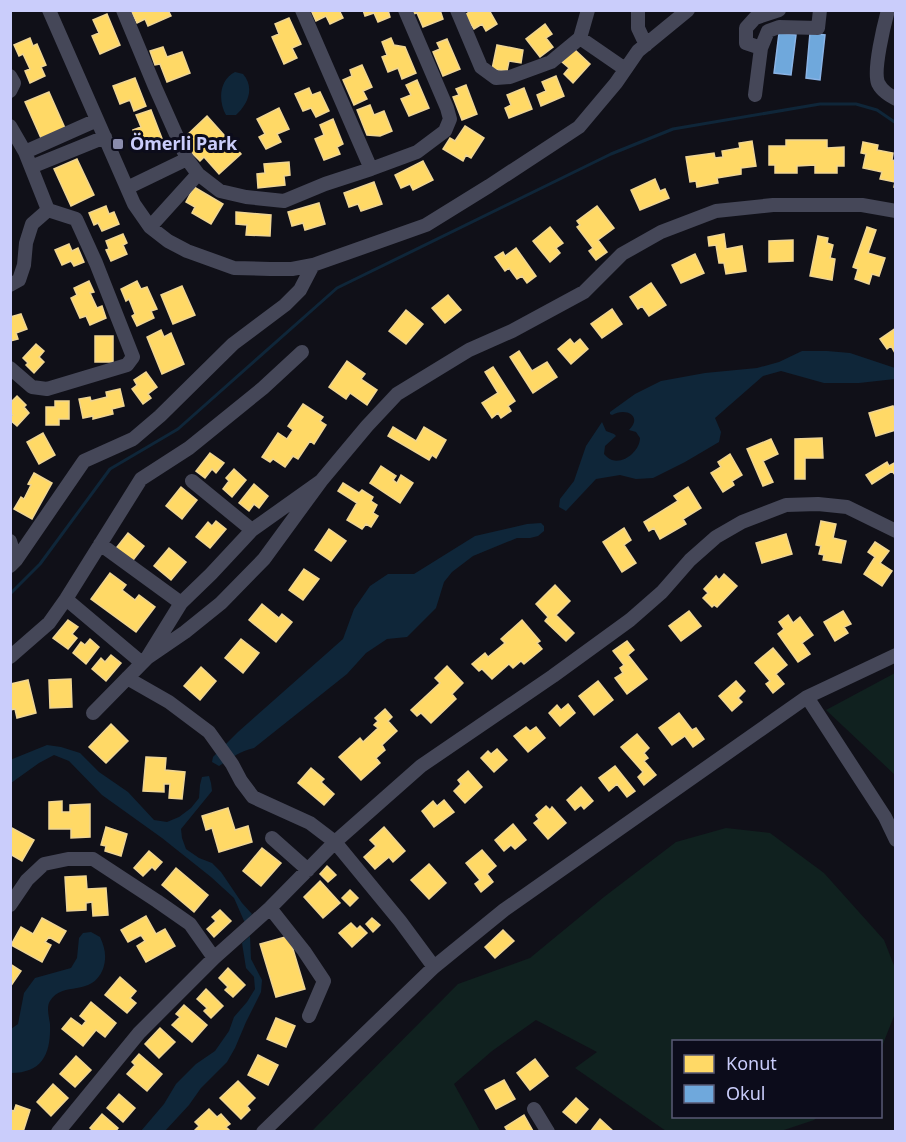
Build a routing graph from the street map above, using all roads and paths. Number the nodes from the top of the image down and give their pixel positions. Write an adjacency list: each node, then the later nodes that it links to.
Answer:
1 (49, 10): 22 (street)
2 (123, 10): 26 (street)
3 (302, 10): 28 (street)
4 (405, 10): 28 (street)
5 (457, 10): 13 (street)
6 (588, 10): 13 (street)
7 (638, 10): 15 (street)
8 (688, 10): 15 (street)
9 (779, 10): 16 (street)
10 (820, 10): 16 (street)
11 (888, 10): 12 (street)
12 (883, 31): 14 (street); 21 (street)
13 (580, 38): 17 (street)
14 (896, 39)
15 (646, 45): 17 (street)
16 (761, 48): 20 (street)
17 (625, 69): 34 (street)
18 (10, 76): 19 (street)
19 (10, 91)
20 (755, 95)
21 (896, 99)
22 (97, 120): 24 (street); 25 (street)
23 (10, 126): 25 (street)
24 (105, 137): 27 (street); 30 (street)
25 (25, 152): 27 (street)
26 (187, 159): 29 (street); 30 (street)
27 (31, 167): 31 (street)
28 (371, 170): 29 (street)
29 (198, 174): 33 (street)
30 (127, 188): 33 (street)
31 (48, 210): 35 (street); 37 (street)
32 (896, 211): 39 (street)
33 (150, 227): 34 (street)
34 (314, 265): 44 (street)
35 (10, 285)
36 (302, 352): 43 (street)
37 (10, 368)
38 (192, 481): 40 (street)
39 (321, 481): 40 (street); 49 (street)
40 (252, 530): 46 (street)
41 (896, 531): 55 (street)
42 (10, 541): 44 (street)
43 (100, 544): 45 (street); 46 (street)
44 (13, 563)
45 (66, 599): 48 (street); 49 (street)
46 (181, 603): 49 (street)
47 (896, 655): 51 (street)
48 (10, 657)
49 (145, 661): 50 (street)
50 (127, 678): 52 (street); 55 (street)
51 (807, 697): 54 (street); 60 (street)
52 (93, 713)
53 (272, 838): 56 (street)
54 (896, 840)
55 (335, 842): 56 (street); 60 (street)
56 (308, 870): 58 (street)
57 (10, 905): 59 (street)
58 (270, 908): 59 (street); 61 (street)
59 (214, 958): 63 (street)
60 (434, 967): 64 (street)
61 (309, 1016)
62 (534, 1109): 65 (street)
63 (58, 1131)
64 (263, 1131)
65 (548, 1131)

